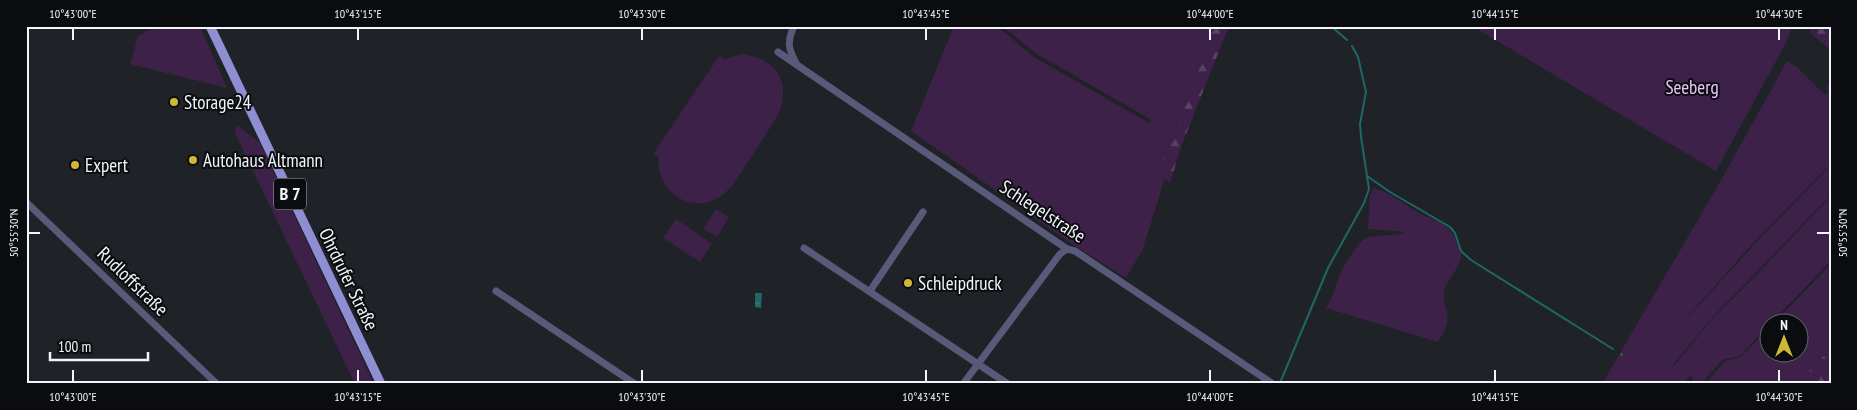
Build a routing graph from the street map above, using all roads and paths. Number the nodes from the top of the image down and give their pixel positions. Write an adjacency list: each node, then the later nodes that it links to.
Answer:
1 (210, 26): 13 (main road, Ohrdrufer Straße / B 7)
2 (794, 26): 4 (street)
3 (778, 52): 4 (street, Schlegelstraße)
4 (797, 65): 8 (street, Schlegelstraße)
5 (26, 202): 12 (street, Rudloffstraße)
6 (923, 212): 10 (street)
7 (804, 248): 10 (street)
8 (1067, 248): 11 (street); 17 (street, Schlegelstraße)
9 (496, 290): 14 (street)
10 (870, 291): 11 (street)
11 (978, 364): 15 (street); 16 (street)
12 (217, 384)
13 (381, 384)
14 (635, 384)
15 (963, 384)
16 (1008, 384)
17 (1273, 384)

